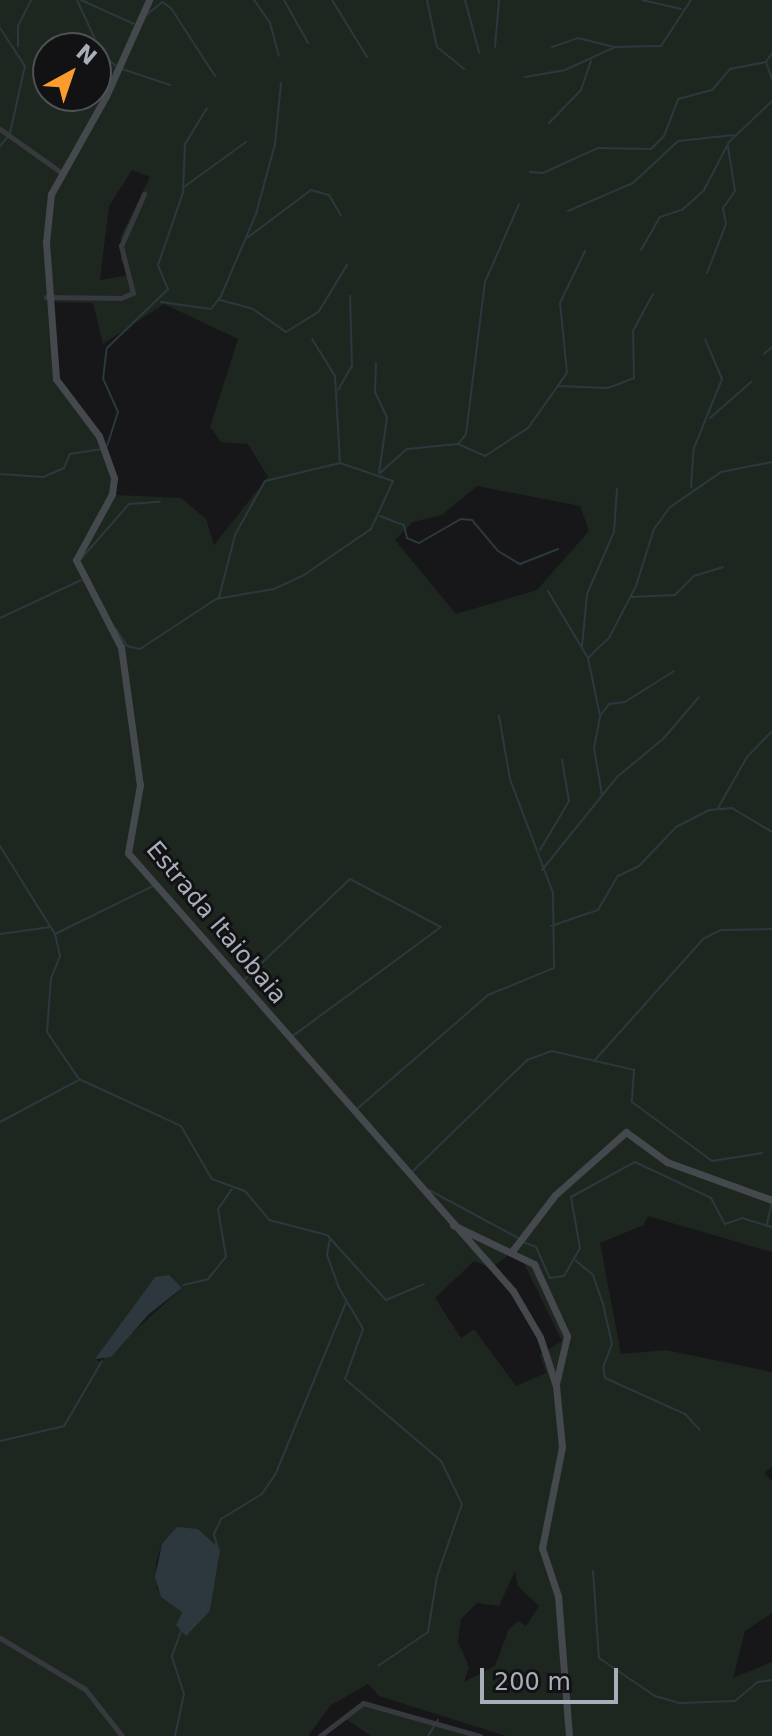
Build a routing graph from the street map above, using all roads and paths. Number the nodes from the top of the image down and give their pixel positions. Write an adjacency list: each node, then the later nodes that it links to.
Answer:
1 (149, 0): 3 (street, Estrada Itaiobaia)
2 (0, 129): 3 (street)
3 (62, 173): 5 (street, Estrada Itaiobaia)
4 (144, 194): 5 (street)
5 (46, 297): 7 (street, Estrada Itaiobaia)
6 (772, 1200): 8 (street)
7 (450, 1225): 8 (street); 9 (street, Estrada Itaiobaia)
8 (513, 1250): 9 (street)
9 (556, 1386): 14 (street, Estrada Itaiobaia)
10 (0, 1638): 11 (street)
11 (122, 1736)
12 (320, 1736): 13 (street)
13 (480, 1736)
14 (569, 1736)

